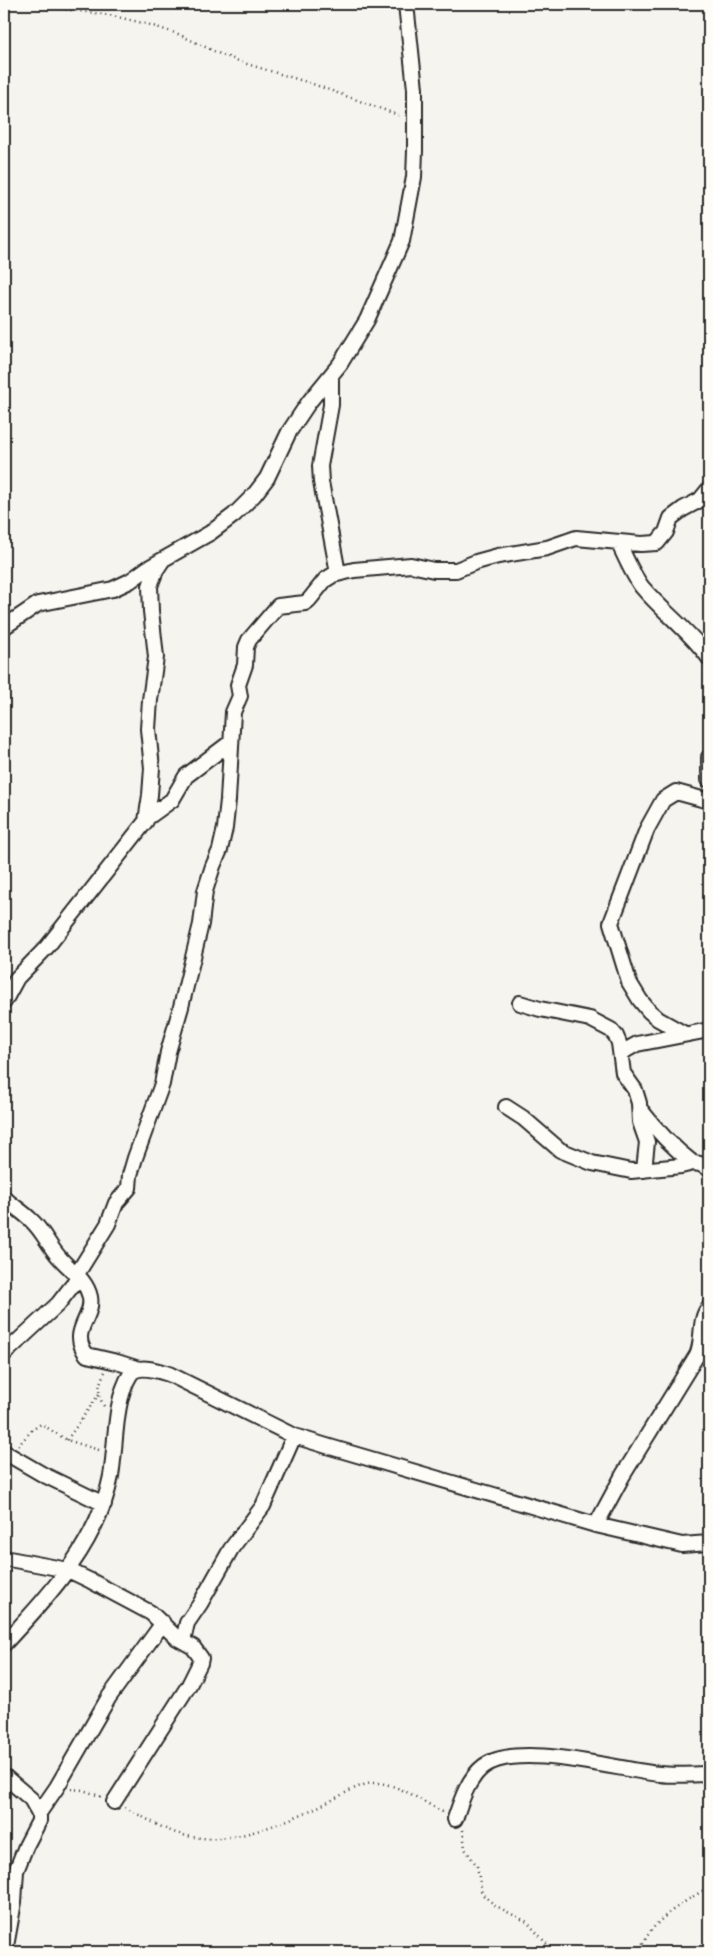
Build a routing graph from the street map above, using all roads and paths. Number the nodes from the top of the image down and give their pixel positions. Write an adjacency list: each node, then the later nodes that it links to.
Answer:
1 (26, 4): 3 (path)
2 (406, 4): 3 (street)
3 (415, 120): 4 (street)
4 (331, 375): 7 (street); 8 (street)
5 (709, 489): 6 (street)
6 (618, 542): 8 (street); 10 (street)
7 (162, 560): 9 (street); 15 (street)
8 (338, 573): 11 (street)
9 (4, 628)
10 (709, 658)
11 (231, 742): 15 (street); 28 (street)
12 (709, 757): 13 (street)
13 (709, 780)
14 (709, 800): 20 (street)
15 (147, 818): 16 (street)
16 (10, 979): 17 (street)
17 (4, 1002)
18 (520, 1003): 21 (street)
19 (709, 1030): 20 (street)
20 (686, 1034): 21 (street)
21 (621, 1052): 23 (street)
22 (506, 1107): 25 (street)
23 (640, 1108): 24 (street); 25 (street)
24 (693, 1162): 25 (street); 26 (street)
25 (644, 1170)
26 (709, 1170)
27 (4, 1198): 28 (street)
28 (78, 1275): 30 (street); 31 (street)
29 (709, 1307): 40 (street)
30 (4, 1354)
31 (114, 1362): 32 (street); 33 (path)
32 (140, 1370): 34 (street); 35 (street)
33 (99, 1394): 34 (path); 36 (path)
34 (118, 1420): 37 (street)
35 (294, 1436): 40 (street); 44 (street)
36 (67, 1440): 37 (path); 38 (path)
37 (113, 1454): 39 (street)
38 (6, 1457): 39 (street)
39 (104, 1504): 43 (street)
40 (596, 1525): 41 (street)
41 (709, 1543)
42 (4, 1558): 43 (street)
43 (68, 1570): 45 (street); 47 (street)
44 (187, 1623): 45 (street); 46 (street)
45 (165, 1625): 46 (street); 50 (street)
46 (183, 1641): 51 (street)
47 (4, 1644)
48 (709, 1774): 53 (street)
49 (4, 1776): 52 (street)
50 (57, 1787): 51 (path); 52 (street)
51 (114, 1802): 53 (path)
52 (39, 1813): 55 (street)
53 (455, 1819): 56 (path)
54 (709, 1886): 57 (path)
55 (5, 1952)
56 (554, 1952)
57 (637, 1952)

